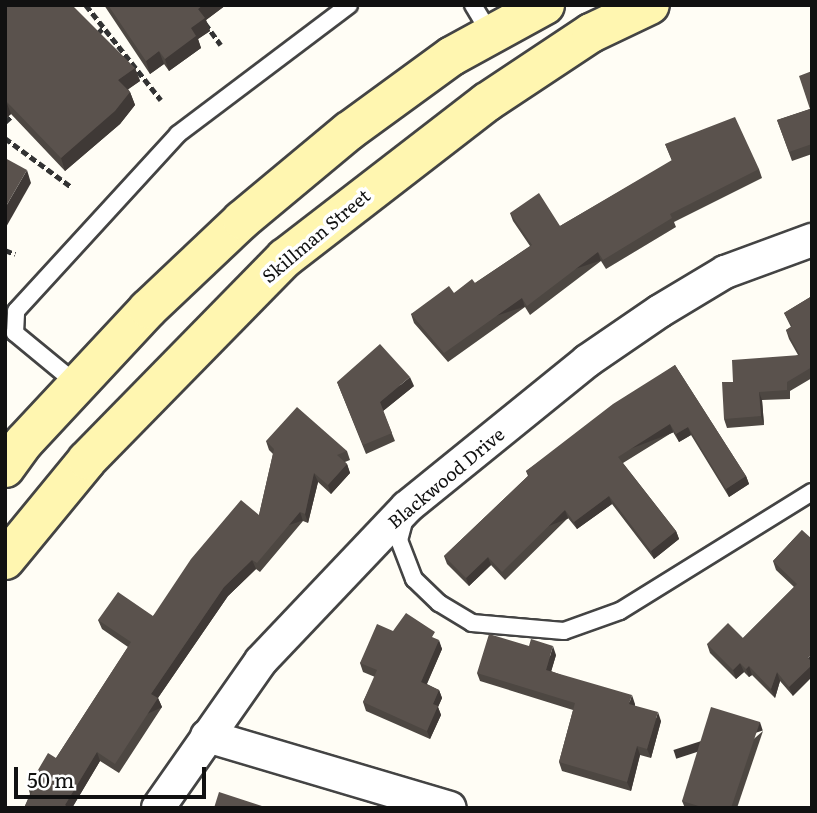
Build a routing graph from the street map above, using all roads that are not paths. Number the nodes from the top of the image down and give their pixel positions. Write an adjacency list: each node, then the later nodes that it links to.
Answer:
1 (349, 5): 7 (lane)
2 (545, 5): 5 (main road)
3 (650, 5): 4 (main road, Skillman Street)
4 (581, 19): 8 (main road, Skillman Street)
5 (482, 20): 7 (main road)
6 (812, 240): 11 (street, Blackwood Drive)
7 (79, 386): 8 (main road); 9 (main road)
8 (120, 427): 12 (main road, Skillman Street)
9 (11, 448)
10 (812, 492): 11 (lane)
11 (407, 506): 13 (street, Blackwood Drive)
12 (5, 560)
13 (206, 736): 14 (street, Blackwood Drive); 15 (street)
14 (158, 808)
15 (450, 808)

